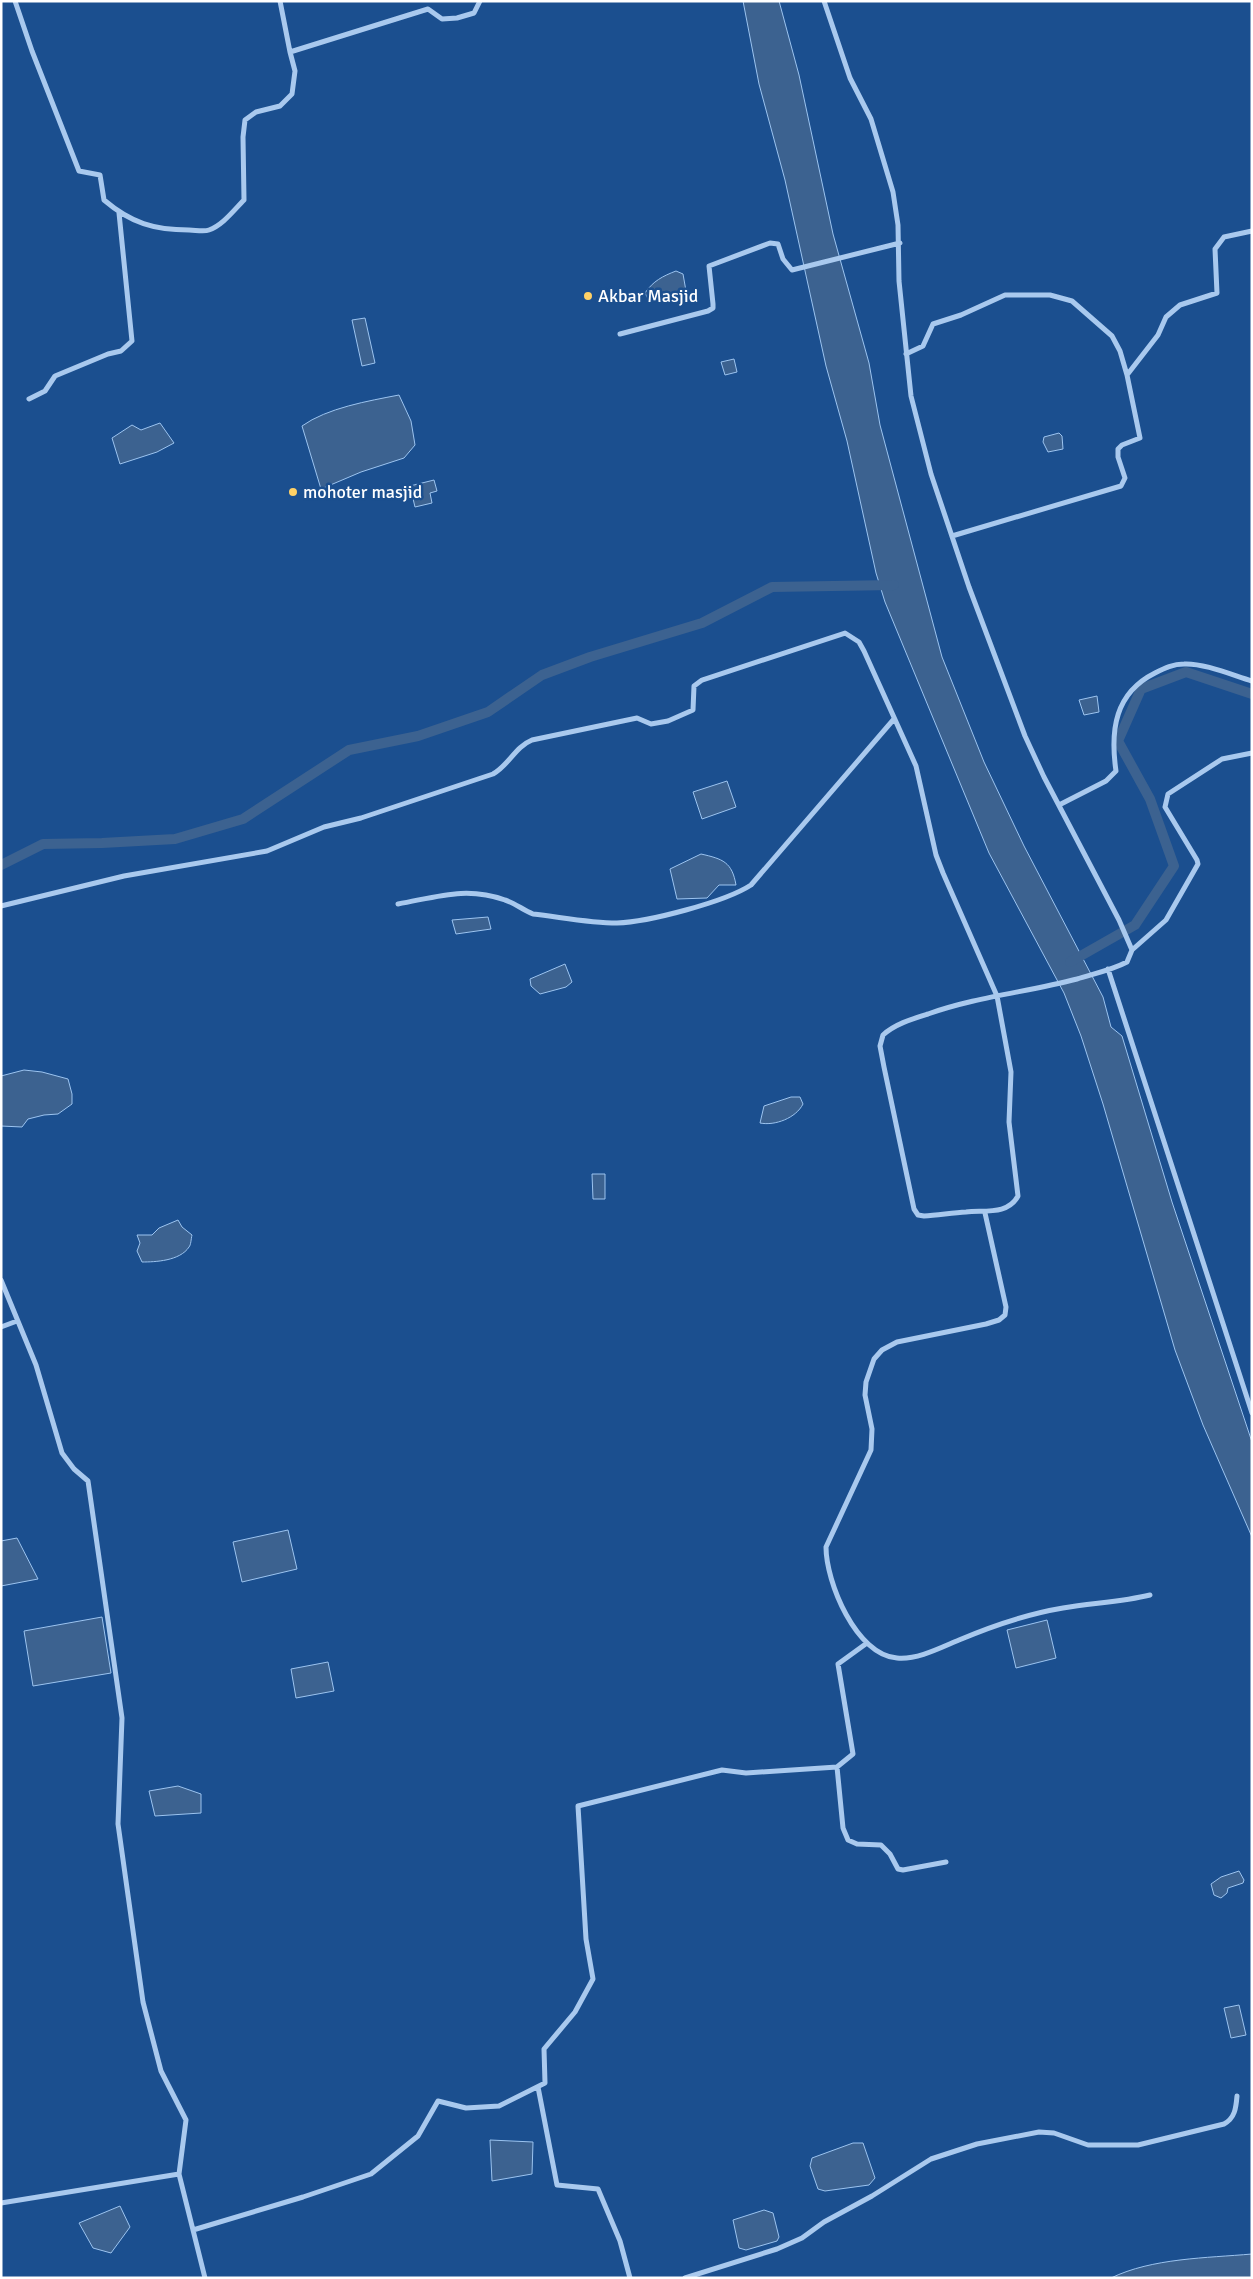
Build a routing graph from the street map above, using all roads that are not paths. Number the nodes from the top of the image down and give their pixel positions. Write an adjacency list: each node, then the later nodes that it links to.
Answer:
1 (15, 1): 6 (street)
2 (280, 1): 5 (street)
3 (480, 1): 5 (street)
4 (824, 1): 8 (street)
5 (290, 52): 6 (street)
6 (119, 213): 12 (street)
7 (1252, 231): 11 (street)
8 (900, 243): 9 (street); 10 (street)
9 (620, 334)
10 (906, 354): 11 (street); 13 (street)
11 (1126, 374): 13 (street)
12 (29, 399)
13 (952, 536): 17 (street)
14 (1252, 681): 17 (street)
15 (894, 719): 18 (street); 19 (street); 22 (street)
16 (1252, 753): 20 (street)
17 (1059, 805): 20 (street)
18 (398, 904)
19 (1, 906)
20 (1132, 950): 21 (street)
21 (1108, 968): 22 (street); 27 (street)
22 (997, 996): 23 (street); 23 (street)
23 (985, 1213): 29 (street)
24 (1, 1280): 25 (street)
25 (17, 1321): 26 (street); 34 (street)
26 (1, 1327)
27 (1252, 1413)
28 (1150, 1595): 29 (street)
29 (867, 1643): 30 (street)
30 (837, 1767): 31 (street); 32 (street)
31 (946, 1862)
32 (538, 2087): 36 (street); 38 (street)
33 (1237, 2096): 39 (street)
34 (179, 2174): 35 (street); 36 (street)
35 (1, 2204)
36 (193, 2230): 37 (street)
37 (205, 2278)
38 (630, 2278)
39 (685, 2278)

